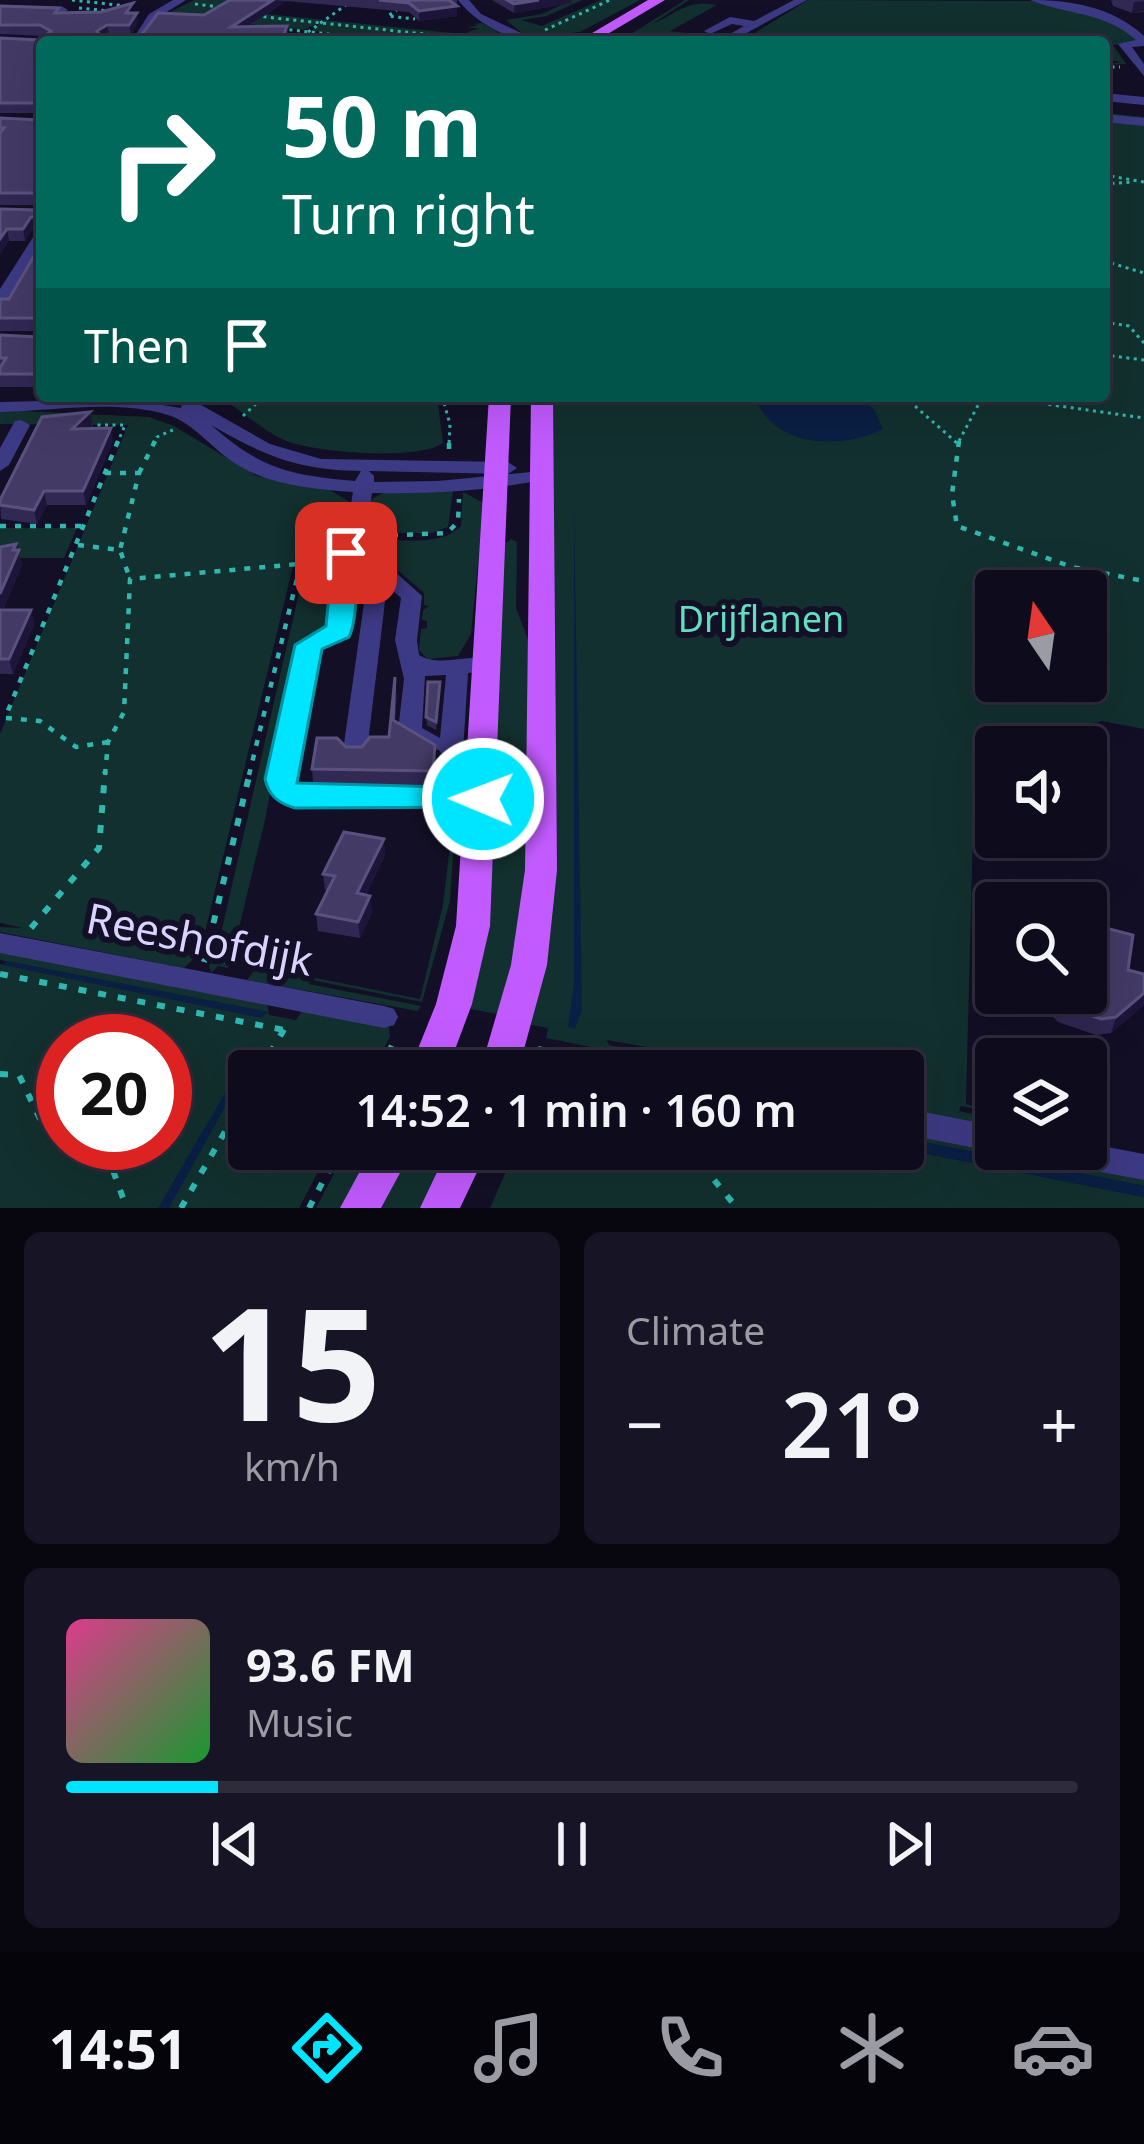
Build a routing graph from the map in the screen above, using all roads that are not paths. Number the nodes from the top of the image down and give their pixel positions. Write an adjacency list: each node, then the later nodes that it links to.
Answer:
1 (465, 0): 13 (street)
2 (658, 0): 14 (main road)
3 (802, 0): 9 (street)
4 (1035, 0): 18 (street)
5 (179, 1): 12 (street)
6 (678, 2): 15 (main road)
7 (68, 5): 8 (street)
8 (0, 10)
9 (758, 25): 11 (street); 17 (street)
10 (693, 31): 16 (street)
11 (710, 31)
12 (141, 36)
13 (520, 36)
14 (595, 36)
15 (624, 36)
16 (718, 36)
17 (738, 36)
18 (1144, 43): 19 (street)
19 (1144, 71)
20 (1110, 99): 21 (street)
21 (1143, 113): 22 (street)
22 (1110, 114)
23 (36, 243): 24 (street)
24 (0, 302)
25 (86, 402): 29 (street)
26 (174, 402): 34 (street)
27 (500, 402): 32 (main road)
28 (542, 402): 33 (main road)
29 (0, 403): 34 (street)
30 (21, 425): 31 (street)
31 (0, 465)
32 (498, 474): 33 (street); 34 (street); 35 (main road)
33 (544, 475): 36 (main road)
34 (365, 476): 37 (street)
35 (494, 537): 36 (main road); 40 (main road)
36 (543, 538): 48 (main road)
37 (354, 541): 38 (street); 44 (street)
38 (380, 566): 39 (street); 42 (street)
39 (409, 658): 41 (street); 43 (street)
40 (488, 664): 41 (street); 44 (main road)
41 (457, 670): 43 (street)
42 (355, 752)
43 (451, 752): 44 (street)
44 (483, 799): 47 (main road)
45 (6, 944): 46 (street, Reeshofdijk)
46 (393, 1019)
47 (436, 1050)
48 (505, 1050)
49 (924, 1125): 50 (street)
50 (975, 1135)
51 (1107, 1160): 52 (street)
52 (1144, 1167)
53 (381, 1170): 55 (main road)
54 (458, 1170): 56 (main road)
55 (360, 1208)
56 (440, 1208)

